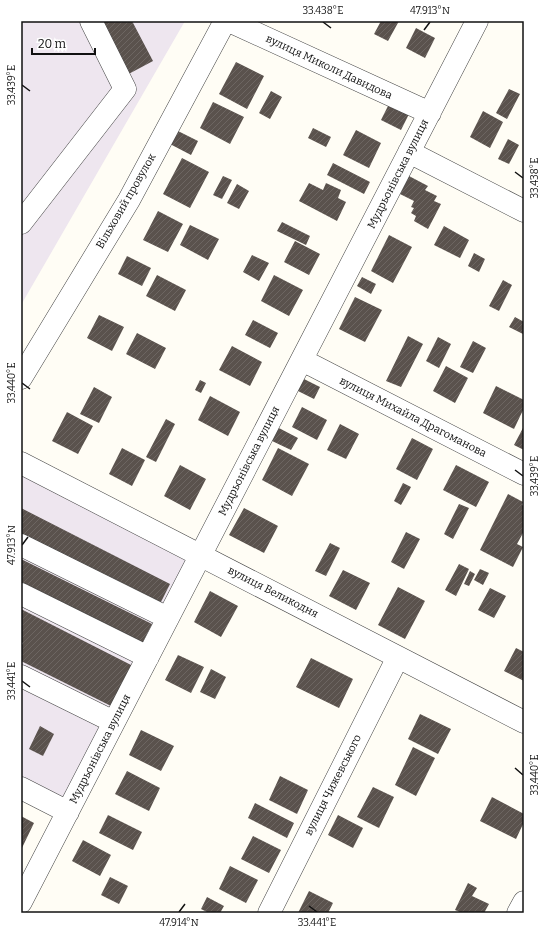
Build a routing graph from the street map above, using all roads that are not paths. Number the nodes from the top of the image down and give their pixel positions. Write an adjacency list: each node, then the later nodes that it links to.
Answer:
1 (90, 21): 8 (street)
2 (225, 21): 10 (street, Вільховий провулок)
3 (229, 21): 5 (street, вулиця Миколи Давидова)
4 (477, 21): 5 (street, Мудрьонівська вулиця)
5 (430, 113): 6 (street, Мудрьонівська вулиця)
6 (409, 152): 7 (street); 9 (street, Мудрьонівська вулиця)
7 (524, 211)
8 (21, 223)
9 (302, 360): 12 (street, вулиця Михайла Драгоманова); 14 (street, Мудрьонівська вулиця)
10 (21, 378)
11 (21, 463): 14 (street, вулиця Великодня)
12 (524, 474)
13 (21, 545): 16 (street)
14 (200, 555): 16 (street, Мудрьонівська вулиця); 18 (street, вулиця Великодня)
15 (21, 594): 17 (street)
16 (168, 618): 17 (street, Мудрьонівська вулиця)
17 (148, 657): 20 (street, Мудрьонівська вулиця)
18 (398, 657): 21 (street, вулиця Великодня); 26 (street, вулиця Чижевського)
19 (21, 676): 20 (street)
20 (114, 722): 23 (street, Мудрьонівська вулиця)
21 (524, 722)
22 (21, 788): 23 (street)
23 (68, 812): 24 (street, Мудрьонівська вулиця)
24 (21, 902)
25 (524, 902): 27 (street)
26 (269, 913)
27 (518, 913)

